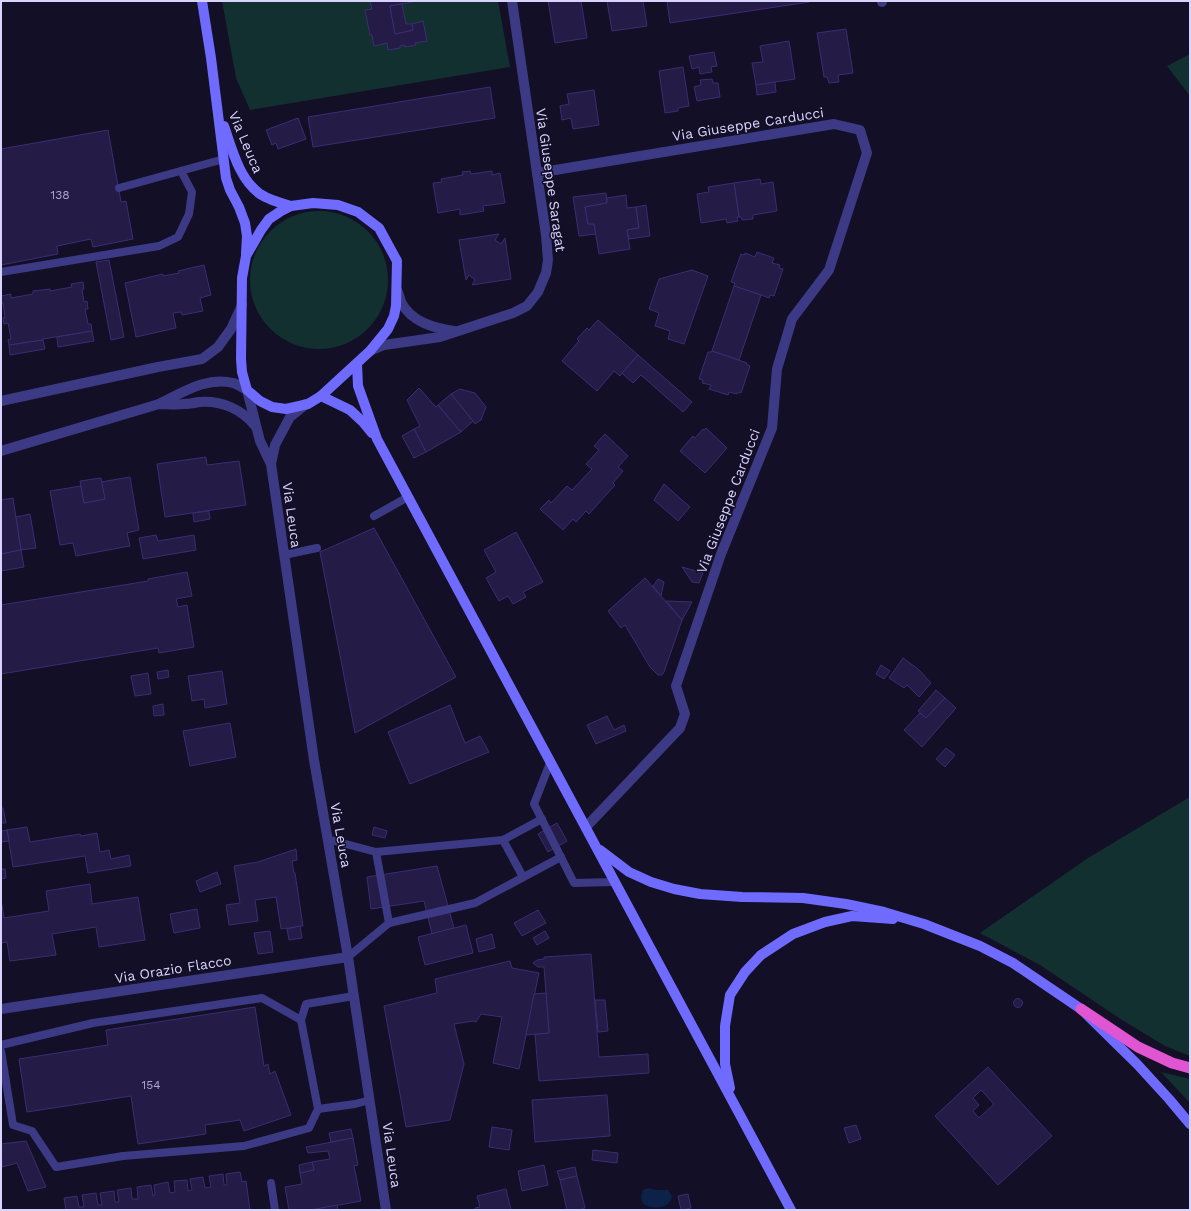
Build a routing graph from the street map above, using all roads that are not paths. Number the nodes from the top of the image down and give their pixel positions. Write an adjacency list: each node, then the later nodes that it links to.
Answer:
1 (202, 1): 3 (main road, Via Leuca)
2 (512, 1): 6 (street, Via Giuseppe Saragat)
3 (217, 110): 4 (main road, Via Leuca); 8 (main road, Via Leuca)
4 (224, 159): 5 (lane); 9 (main road, Via Leuca)
5 (180, 171): 7 (lane); 10 (lane)
6 (537, 173): 13 (street, Via Giuseppe Saragat); 31 (street, Via Giuseppe Carducci)
7 (119, 188)
8 (291, 206): 9 (main road); 11 (main road)
9 (246, 256): 12 (main road)
10 (1, 272)
11 (396, 286): 13 (street); 14 (main road)
12 (243, 303): 16 (main road); 18 (street)
13 (456, 331): 14 (street, Via Giuseppe Saragat)
14 (370, 351): 15 (main road)
15 (357, 364): 17 (main road); 22 (main road)
16 (247, 390): 19 (street); 20 (main road); 21 (street, Via Leuca)
17 (321, 396): 20 (main road); 22 (main road)
18 (1, 401)
19 (159, 404): 21 (street); 23 (street)
20 (308, 404): 24 (street, Via Leuca)
21 (257, 428): 24 (street, Via Leuca)
22 (377, 439): 25 (main road)
23 (1, 450)
24 (270, 464): 28 (street, Via Leuca)
25 (408, 497): 26 (lane); 29 (main road)
26 (374, 516)
27 (317, 548): 28 (lane)
28 (284, 556): 32 (street, Via Leuca)
29 (550, 763): 30 (lane); 31 (main road)
30 (542, 819): 33 (lane); 36 (lane)
31 (586, 828): 34 (main road)
32 (327, 839): 35 (lane); 41 (street, Via Leuca)
33 (503, 840): 35 (lane); 37 (lane)
34 (598, 849): 38 (main road); 40 (main road)
35 (376, 852): 39 (lane)
36 (561, 857): 37 (lane); 38 (lane)
37 (523, 877): 39 (lane)
38 (614, 882): 50 (main road)
39 (388, 923): 41 (lane)
40 (924, 924): 44 (main road); 50 (main road)
41 (348, 957): 42 (street, Via Leuca); 43 (street, Via Orazio Flacco)
42 (354, 996): 45 (lane); 49 (street, Via Leuca)
43 (1, 1009)
44 (1080, 1009): 48 (highway); 52 (main road)
45 (301, 1020): 46 (lane); 51 (lane)
46 (1, 1045)
47 (1, 1051): 51 (lane)
48 (1190, 1068)
49 (370, 1100): 51 (lane); 55 (street, Via Leuca)
50 (732, 1101): 56 (main road)
51 (318, 1109)
52 (1190, 1124)
53 (271, 1182): 54 (lane)
54 (275, 1210)
55 (386, 1210)
56 (791, 1210)

